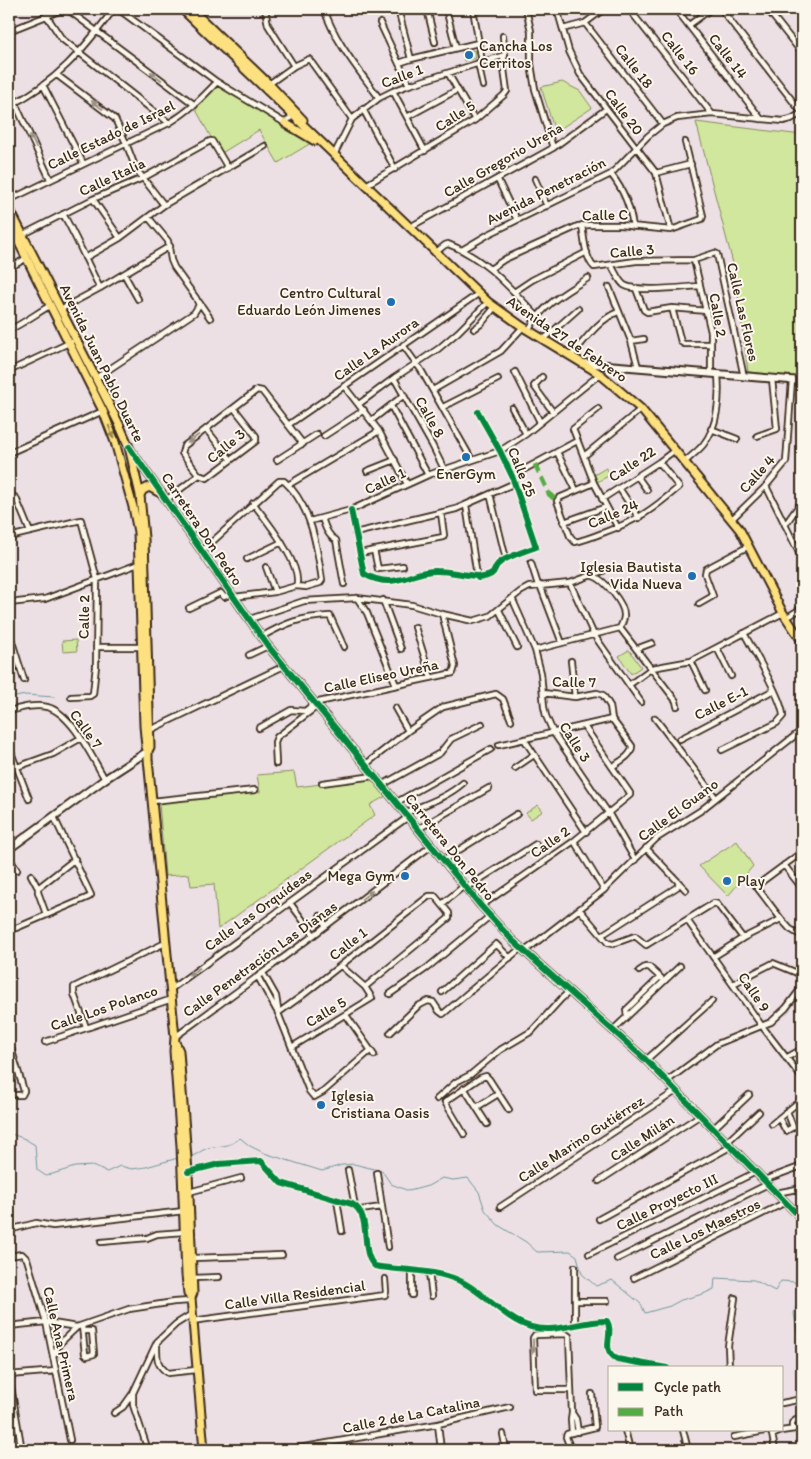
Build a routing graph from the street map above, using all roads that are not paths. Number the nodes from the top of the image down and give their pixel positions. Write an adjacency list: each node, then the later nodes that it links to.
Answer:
1 (66, 9): 20 (street); 26 (street)
2 (114, 9): 26 (street)
3 (118, 9): 40 (street)
4 (182, 9): 54 (main road, Avenida 27 de Febrero)
5 (191, 9): 41 (main road, Avenida 27 de Febrero)
6 (265, 9): 37 (street)
7 (324, 9): 47 (street)
8 (398, 9): 34 (street)
9 (427, 9): 28 (street)
10 (446, 9): 30 (street)
11 (473, 9): 29 (street)
12 (526, 9): 67 (street)
13 (557, 9): 24 (street, Calle 20)
14 (604, 9): 21 (street)
15 (629, 9): 55 (street, Calle 16)
16 (676, 9): 23 (street, Calle 14)
17 (711, 9): 23 (street)
18 (721, 9): 53 (street)
19 (767, 9): 31 (street)
20 (46, 15): 25 (street); 32 (street)
21 (585, 23): 24 (street); 62 (street, Calle 18)
22 (380, 24): 35 (street)
23 (689, 25): 58 (street, Calle 14)
24 (563, 29): 52 (street, Calle 20)
25 (9, 31)
26 (97, 31): 32 (street); 49 (street, one-way to 26)
27 (503, 36): 33 (street, Calle 5)
28 (435, 42)
29 (478, 43): 30 (street); 36 (street)
30 (456, 48): 34 (street)
31 (802, 53)
32 (79, 54): 39 (street); 60 (street)
33 (505, 55): 36 (street, Calle 1); 59 (street, Calle 5)
34 (411, 59): 35 (street)
35 (399, 63): 43 (street)
36 (480, 63): 38 (street, Calle 1); 44 (street)
37 (294, 66): 41 (street); 57 (street)
38 (448, 73): 43 (street, Calle 1); 45 (street)
39 (57, 75): 42 (street); 64 (street, one-way to 39)
40 (217, 82): 49 (street, Calle Estado de Israel); 61 (street)
41 (269, 84): 54 (main road, Avenida 27 de Febrero)
42 (43, 85): 48 (street); 71 (street)
43 (409, 85): 46 (street, Calle 1)
44 (483, 86)
45 (457, 90): 56 (street); 59 (street)
46 (392, 91): 47 (street, Calle 1); 56 (street)
47 (379, 98): 51 (street, Calle 1)
48 (15, 103): 50 (street); 78 (street, one-way to 48)
49 (195, 105): 60 (street, Calle Estado de Israel)
50 (9, 106)
51 (363, 109): 57 (street, Calle 1); 74 (street)
52 (606, 109): 67 (street, Calle Gregorio Ureña); 68 (street, Calle 20)
53 (802, 113): 58 (street, Avenida Penetración)
54 (294, 114): 61 (street); 66 (main road, Avenida 27 de Febrero)
55 (712, 114): 58 (street, Avenida Penetración); 62 (street, Avenida Penetración)
56 (407, 117): 69 (street)
57 (352, 119): 70 (street, Calle 1)
58 (761, 119)
59 (475, 120): 69 (street, Calle 5)
60 (169, 123): 64 (street, Calle Estado de Israel)
61 (285, 123): 66 (main road)
62 (663, 124): 68 (street, Avenida Penetración)
63 (685, 142): 72 (street)
64 (126, 143): 71 (street, Calle Estado de Israel); 77 (street)
65 (265, 146): 73 (street)
66 (327, 147): 70 (main road, Avenida 27 de Febrero)
67 (553, 148): 80 (street, Calle Gregorio Ureña)
68 (636, 148): 75 (street, Calle 20); 76 (street, Avenida Penetración)
69 (425, 151): 74 (street, Calle 5)
70 (334, 155): 81 (main road, Avenida 27 de Febrero)
71 (83, 163): 78 (street, Calle Estado de Israel)
72 (691, 164): 75 (street); 94 (street, Calle C)
73 (228, 168): 77 (street, Calle Italia); 84 (street)
74 (395, 169): 81 (street, Calle 5)
75 (656, 173): 94 (street, Calle 20)
76 (611, 174): 85 (street, Avenida Penetración); 93 (street)
77 (143, 178): 82 (street, Calle Italia); 84 (street)
78 (50, 179): 83 (street, Calle Estado de Israel)
79 (534, 179): 85 (street)
80 (498, 180): 89 (street); 92 (street, Calle Gregorio Ureña)
81 (366, 186): 92 (main road, Avenida 27 de Febrero)
82 (93, 199): 87 (street, Calle Italia); 96 (street)
83 (9, 200)
84 (164, 205): 88 (street)
85 (547, 206): 89 (street, Avenida Penetración)
86 (9, 208): 95 (main road, Avenida Juan Pablo Duarte)
87 (63, 214): 95 (street, Calle Italia); 103 (street)
88 (149, 218): 96 (street); 97 (street)
89 (517, 220): 98 (street, Avenida Penetración)
90 (9, 223): 95 (main road, Avenida Juan Pablo Duarte)
91 (582, 226): 93 (street, Calle C); 99 (street); 107 (street, Calle C)
92 (410, 227): 100 (main road, Avenida 27 de Febrero)
93 (632, 227): 94 (street, Calle C)
94 (671, 230)
95 (15, 232): 102 (main road, Avenida Juan Pablo Duarte); 122 (main road, Avenida Juan Pablo Duarte)
96 (120, 238): 103 (street)
97 (170, 246): 108 (street); 118 (street)
98 (462, 250): 100 (street); 107 (street)
99 (587, 252): 105 (street, Calle 3); 114 (street)
100 (435, 253): 115 (main road, Avenida 27 de Febrero)
101 (715, 253): 104 (street, Calle 3); 147 (street, Calle Las Flores)
102 (27, 258): 106 (street); 119 (main road, Avenida Juan Pablo Duarte)
103 (85, 258): 112 (street)
104 (694, 260): 105 (street, Calle 3); 110 (street, Calle 2)
105 (611, 264): 113 (street)
106 (9, 268)
107 (490, 269): 114 (street)
108 (124, 274): 112 (street); 116 (street)
109 (588, 278): 126 (street)
110 (700, 286): 113 (street); 124 (street, Calle 2)
111 (609, 287): 125 (street)
112 (100, 288): 122 (street)
113 (636, 289): 121 (street)
114 (514, 292): 126 (street)
115 (478, 294): 117 (main road, Avenida 27 de Febrero); 136 (street, Calle La Aurora)
116 (138, 299)
117 (488, 302): 120 (main road, Avenida 27 de Febrero); 138 (street)
118 (198, 303): 127 (street); 148 (street)
119 (51, 305): 130 (street); 133 (main road, Avenida Juan Pablo Duarte)
120 (495, 307): 128 (street); 129 (main road, Avenida 27 de Febrero)
121 (672, 308): 124 (street); 135 (street)
122 (61, 309): 133 (main road, Avenida Juan Pablo Duarte)
123 (578, 309): 132 (street)
124 (707, 311): 135 (street, Calle 2)
125 (618, 312): 134 (street); 137 (street)
126 (537, 316): 129 (street)
127 (210, 318)
128 (474, 328)
129 (526, 329): 132 (main road, Avenida 27 de Febrero); 155 (street)
130 (9, 330)
131 (644, 339): 134 (street)
132 (543, 340): 137 (main road, Avenida 27 de Febrero)
133 (73, 341): 141 (street); 148 (main road, Avenida Juan Pablo Duarte); 165 (main road, Avenida Juan Pablo Duarte)
134 (631, 341): 140 (street)
135 (711, 344): 144 (street, Calle 2)
136 (403, 345): 138 (street); 154 (street, Calle La Aurora)
137 (571, 356): 139 (main road, Avenida 27 de Febrero)
138 (416, 363): 149 (street); 155 (street)
139 (582, 363): 140 (street); 143 (main road, Avenida 27 de Febrero)
140 (638, 367): 144 (street)
141 (9, 372)
142 (515, 372): 169 (street)
143 (600, 374): 163 (main road, Avenida 27 de Febrero); 167 (street, Calle 1)
144 (711, 374): 145 (street)
145 (718, 375): 147 (street); 172 (street)
146 (542, 377): 167 (street)
147 (744, 377): 151 (street)
148 (96, 378): 186 (main road, Avenida Juan Pablo Duarte)
149 (394, 378): 156 (street, Calle 8); 157 (street)
150 (498, 379): 160 (street)
151 (772, 379): 152 (street); 177 (street)
152 (792, 380): 153 (street); 207 (street, Calle 4)
153 (802, 381)
154 (344, 386): 157 (street); 170 (street, Calle La Aurora)
155 (433, 390): 160 (street)
156 (404, 395): 158 (street); 194 (street, Calle 8)
157 (359, 404): 164 (street)
158 (390, 406): 168 (street); 197 (street)
159 (234, 408): 170 (street); 171 (street); 187 (street, Calle 3)
160 (443, 408): 190 (street)
161 (512, 408): 175 (street)
162 (598, 409): 179 (street)
163 (641, 409): 181 (main road, Avenida 27 de Febrero); 185 (street)
164 (364, 410): 168 (street); 176 (street)
165 (103, 411): 184 (street); 193 (main road, Avenida Juan Pablo Duarte, one-way to 193)
166 (478, 412): 182 (street, Calle 25)
167 (553, 412): 169 (street, Calle 1)
168 (372, 420): 173 (street)
169 (540, 422): 175 (street, Calle 1)
170 (288, 426): 180 (street)
171 (206, 429): 187 (street); 196 (street, one-way to 196)
172 (711, 429): 178 (street); 192 (street)
173 (379, 431): 189 (street); 205 (street)
174 (317, 434): 180 (street)
175 (526, 434): 182 (street, Calle 1)
176 (324, 436)
177 (757, 436)
178 (737, 439)
179 (578, 441): 183 (street); 185 (street)
180 (302, 444): 188 (street)
181 (675, 450): 191 (street, Calle 22); 192 (main road, Avenida 27 de Febrero)
182 (500, 451): 190 (street, Calle 1); 198 (street, Calle 25)
183 (557, 452): 198 (street); 209 (street)
184 (9, 453)
185 (584, 456): 202 (street)
186 (136, 460): 193 (main road); 204 (main road, Avenida Juan Pablo Duarte); 214 (street, Carretera Don Pedro)
187 (231, 460): 196 (street, Calle 3)
188 (277, 460)
189 (395, 460): 195 (street); 203 (street)
190 (472, 460): 194 (street, Calle 1)
191 (659, 462): 199 (street, Calle 22); 223 (street, Calle 24)
192 (685, 462): 224 (main road, Avenida 27 de Febrero)
193 (122, 469): 200 (main road, Avenida Juan Pablo Duarte)
194 (444, 469): 197 (street, Calle 1)
195 (367, 471)
196 (199, 475): 214 (street)
197 (428, 475): 203 (street, Calle 1)
198 (512, 476): 201 (street, Calle 25)
199 (637, 476): 208 (street, Calle 22); 210 (street)
200 (124, 479): 204 (main road); 232 (main road, Avenida Juan Pablo Duarte)
201 (515, 483): 211 (street); 239 (street, Calle 25)
202 (594, 483): 209 (street); 215 (street)
203 (407, 484): 220 (street, Calle 1)
204 (138, 485): 206 (main road); 212 (main road, Avenida Juan Pablo Duarte)
205 (288, 485): 217 (street); 225 (street)
206 (149, 486): 212 (main road); 214 (main road)
207 (766, 486): 224 (street, Calle 4); 227 (street)
208 (618, 488): 215 (street, Calle 22); 223 (street)
209 (576, 490): 226 (street)
210 (647, 490)
211 (490, 494): 218 (street); 239 (street)
212 (140, 495): 232 (main road, Avenida Juan Pablo Duarte)
213 (9, 496): 229 (street)
214 (164, 497): 236 (street, Carretera Don Pedro)
215 (602, 499): 219 (street)
216 (802, 501): 227 (street)
217 (253, 503): 233 (street); 236 (street)
218 (466, 505): 221 (street); 246 (street)
219 (606, 507): 226 (street); 228 (street)
220 (351, 510): 222 (street, Calle 1); 230 (street)
221 (440, 513): 230 (street); 235 (street)
222 (322, 518): 225 (street, Calle 1); 250 (street)
223 (639, 518): 228 (street, Calle 24)
224 (732, 519): 234 (main road, Avenida 27 de Febrero)
225 (310, 521): 252 (street)
226 (564, 522): 228 (street, Calle 24)
227 (785, 525): 240 (street)
228 (618, 528)
229 (30, 532): 231 (street); 248 (street, Calle 2)
230 (356, 533): 237 (street)
231 (9, 537)
232 (141, 538): 241 (main road)
233 (282, 542): 238 (street); 252 (street)
234 (749, 546): 259 (street); 264 (main road, Avenida 27 de Febrero)
235 (374, 550): 237 (street); 243 (street)
236 (201, 552): 254 (street, Carretera Don Pedro)
237 (360, 553): 246 (street)
238 (247, 559)
239 (506, 559): 246 (street)
240 (802, 559)
241 (142, 563): 248 (street); 276 (main road)
242 (532, 563): 251 (street)
243 (403, 566)
244 (266, 567): 253 (street)
245 (603, 571): 247 (street)
246 (477, 576)
247 (592, 576): 249 (street); 267 (street)
248 (98, 579): 258 (street); 279 (street, Calle 2)
249 (570, 583): 251 (street); 270 (street)
250 (344, 584)
251 (539, 585): 256 (street); 273 (street)
252 (296, 586): 253 (street)
253 (275, 592): 254 (street)
254 (233, 596): 260 (street); 265 (street, Carretera Don Pedro)
255 (357, 598): 257 (street); 265 (street); 294 (street)
256 (512, 598): 262 (street); 283 (street, Calle 3)
257 (383, 600): 263 (street); 281 (street)
258 (9, 603)
259 (699, 604)
260 (189, 608)
261 (802, 608): 264 (street)
262 (499, 610): 263 (street); 278 (street)
263 (442, 614): 292 (street, Calle Eliseo Ureña)
264 (785, 616): 269 (street); 272 (main road, Avenida 27 de Febrero)
265 (250, 620): 271 (street, Carretera Don Pedro)
266 (415, 627): 292 (street)
267 (620, 628): 270 (street); 282 (street)
268 (9, 632): 285 (street)
269 (744, 633): 280 (street); 297 (street)
270 (594, 635): 273 (street); 295 (street)
271 (261, 637): 275 (street, Carretera Don Pedro); 277 (street)
272 (802, 641)
273 (562, 643): 283 (street)
274 (652, 643): 282 (street)
275 (268, 646): 284 (street); 289 (street, Carretera Don Pedro)
276 (144, 647): 279 (street); 312 (main road); 323 (main road)
277 (344, 647)
278 (517, 647)
279 (96, 648): 299 (street, Calle 2)
280 (717, 648): 288 (street); 291 (street)
281 (401, 649)
282 (636, 649): 290 (street)
283 (535, 650): 298 (street, Calle 3)
284 (249, 655)
285 (16, 659): 286 (street); 293 (street)
286 (9, 661)
287 (571, 661): 300 (street, Calle 3)
288 (691, 661): 290 (street); 296 (street)
289 (284, 666): 302 (street, Carretera Don Pedro); 312 (street)
290 (652, 668): 295 (street); 303 (street)
291 (731, 676)
292 (432, 678): 294 (street, Calle Eliseo Ureña)
293 (24, 680)
294 (396, 685): 302 (street, Calle Eliseo Ureña)
295 (629, 685): 301 (street)
296 (705, 690)
297 (774, 690): 318 (street, Calle E-1); 322 (street)
298 (543, 693): 300 (street, Calle 7); 315 (street, Calle 3)
299 (71, 697)
300 (575, 697): 307 (street, Calle 7)
301 (641, 702)
302 (314, 705): 311 (street, Calle Eliseo Ureña); 325 (street); 326 (street, Carretera Don Pedro)
303 (677, 706)
304 (394, 708): 314 (street)
305 (9, 711): 316 (street, Calle 7)
306 (655, 718): 338 (street)
307 (612, 719): 310 (street); 328 (street, Calle 7)
308 (512, 720): 314 (street)
309 (482, 724): 335 (street)
310 (584, 726): 315 (street); 328 (street)
311 (259, 728)
312 (150, 730): 323 (main road)
313 (802, 730): 338 (street, Calle El Guano)
314 (408, 731): 326 (street)
315 (553, 732): 317 (street); 343 (street, Calle 3)
316 (81, 738): 327 (street); 332 (street, Calle 7)
317 (524, 739): 319 (street); 324 (street)
318 (680, 739)
319 (499, 745)
320 (9, 747): 327 (street)
321 (491, 750): 341 (street)
322 (722, 750)
323 (148, 751): 332 (street); 340 (main road)
324 (534, 755): 329 (street); 347 (street)
325 (276, 764)
326 (365, 765): 331 (street, Carretera Don Pedro)
327 (16, 767): 330 (street); 339 (street)
328 (612, 767): 343 (street, Calle 2)
329 (514, 768)
330 (9, 770)
331 (374, 776): 333 (street); 335 (street, Carretera Don Pedro)
332 (105, 779): 345 (street)
333 (322, 783)
334 (463, 783): 344 (street, Calle Las Orquídeas)
335 (382, 785): 341 (street, Carretera Don Pedro)
336 (489, 788): 346 (street)
337 (255, 790): 340 (street)
338 (716, 798): 351 (street, Calle El Guano)
339 (28, 799)
340 (152, 801): 382 (main road)
341 (397, 802): 344 (street, Carretera Don Pedro)
342 (518, 814): 356 (street)
343 (609, 814): 347 (street, Calle 2); 357 (street, Calle 3)
344 (406, 815): 346 (street, Carretera Don Pedro); 367 (street, Calle Las Orquídeas)
345 (54, 817): 352 (street); 355 (street)
346 (418, 829): 350 (street, Carretera Don Pedro)
347 (586, 832): 348 (street, Calle 2)
348 (574, 841): 365 (street); 369 (street, Calle 2)
349 (536, 844): 362 (street)
350 (432, 846): 356 (street, Carretera Don Pedro); 376 (street, Calle Penetración Las Dianas, one-way to 350)
351 (646, 848): 357 (street, Calle El Guano); 361 (street)
352 (9, 849)
353 (802, 852): 358 (street)
354 (9, 858): 359 (street)
355 (75, 859): 363 (street); 371 (street)
356 (443, 860): 362 (street, Carretera Don Pedro)
357 (635, 860): 365 (street, Calle El Guano)
358 (784, 865): 364 (street); 374 (street)
359 (17, 870)
360 (31, 875): 363 (street)
361 (679, 883): 366 (street); 379 (street)
362 (465, 887): 368 (street); 369 (street, Carretera Don Pedro)
363 (38, 888): 371 (street)
364 (802, 888)
365 (604, 890): 370 (street, Calle El Guano)
366 (686, 890)
367 (290, 902): 378 (street); 396 (street, Calle Las Orquídeas, one-way to 396)
368 (442, 904): 386 (street, Calle 1); 394 (street)
369 (481, 906): 373 (street, Carretera Don Pedro)
370 (580, 910): 379 (street); 383 (street, Calle El Guano)
371 (46, 914): 377 (street)
372 (320, 916): 376 (street)
373 (490, 916): 383 (street, Carretera Don Pedro); 399 (street)
374 (780, 919): 380 (street); 381 (street)
375 (687, 920): 379 (street); 381 (street); 384 (street, Calle 9)
376 (326, 926): 378 (street, Calle Penetración Las Dianas)
377 (9, 930)
378 (314, 935): 389 (street, Calle Penetración Las Dianas)
379 (602, 935)
380 (802, 936)
381 (743, 938): 384 (street)
382 (165, 943): 396 (main road); 405 (street)
383 (523, 950): 385 (street, Calle El Guano); 397 (street, Carretera Don Pedro)
384 (713, 957): 393 (street, Calle 9)
385 (510, 958): 398 (street); 407 (street, Calle El Guano)
386 (341, 966): 394 (street); 402 (street, Calle 1)
387 (680, 966): 392 (street)
388 (639, 971): 392 (street)
389 (263, 973): 391 (street, Calle Penetración Las Dianas); 402 (street)
390 (802, 975): 393 (street)
391 (258, 977): 402 (street); 408 (street, Calle Penetración Las Dianas)
392 (662, 979): 406 (street)
393 (733, 984): 404 (street, Calle 9)
394 (366, 987): 403 (street, Calle 5)
395 (802, 987): 404 (street)
396 (170, 989): 400 (main road)
397 (570, 991): 406 (street, Carretera Don Pedro); 415 (street)
398 (442, 992)
399 (390, 994)
400 (172, 999): 405 (street, Calle Los Polanco); 408 (main road)
401 (712, 1001): 414 (street)
402 (278, 1013): 411 (street)
403 (346, 1015): 411 (street, Calle 5); 411 (street)
404 (762, 1026): 413 (street, Calle 9); 420 (street)
405 (86, 1028): 410 (street, Calle Los Polanco)
406 (613, 1030): 414 (street, Carretera Don Pedro)
407 (390, 1033)
408 (175, 1040): 441 (main road)
409 (9, 1041): 425 (street)
410 (45, 1042)
411 (292, 1047)
412 (802, 1049): 413 (street)
413 (786, 1058): 416 (street, Calle 9)
414 (646, 1060): 420 (street, Carretera Don Pedro)
415 (476, 1070): 417 (street); 418 (street)
416 (800, 1071): 419 (street, Calle 9)
417 (470, 1074): 421 (street); 428 (street)
418 (480, 1078): 421 (street); 424 (street)
419 (802, 1078)
420 (667, 1081): 423 (street, Carretera Don Pedro)
421 (474, 1082): 422 (street)
422 (464, 1088): 428 (street); 429 (street)
423 (676, 1091): 433 (street, Carretera Don Pedro); 455 (street, Calle Marino Gutiérrez)
424 (498, 1094): 429 (street); 430 (street)
425 (9, 1095)
426 (749, 1096): 437 (street)
427 (802, 1099): 431 (street)
428 (444, 1102): 438 (street)
429 (477, 1107): 435 (street)
430 (509, 1110)
431 (787, 1111): 434 (street); 434 (street)
432 (758, 1112): 439 (street)
433 (699, 1116): 437 (street, Carretera Don Pedro); 446 (street, Calle Milán)
434 (779, 1118): 436 (street)
435 (488, 1124)
436 (772, 1124)
437 (713, 1130): 439 (street, Carretera Don Pedro)
438 (464, 1134)
439 (728, 1145): 443 (street, Carretera Don Pedro); 458 (street)
440 (802, 1166): 447 (street)
441 (186, 1170): 449 (main road); 451 (street); 457 (main road)
442 (348, 1170): 453 (street)
443 (756, 1172): 447 (street, Carretera Don Pedro); 465 (street, Calle Proyecto III)
444 (377, 1173): 454 (street)
445 (241, 1178): 449 (street)
446 (599, 1181)
447 (766, 1182): 450 (street, Carretera Don Pedro); 469 (street)
448 (802, 1188): 450 (street)
449 (189, 1192): 457 (main road)
450 (776, 1192): 452 (street, Carretera Don Pedro)
451 (338, 1200): 453 (street); 461 (street)
452 (786, 1202): 459 (street, Carretera Don Pedro); 475 (street, Calle Los Maestros)
453 (355, 1206): 456 (street)
454 (382, 1206): 456 (street); 464 (street)
455 (500, 1207)
456 (360, 1210): 471 (street)
457 (187, 1211): 460 (street); 462 (main road); 468 (main road)
458 (599, 1219)
459 (802, 1219)
460 (9, 1230)
461 (342, 1231)
462 (184, 1232): 463 (street); 480 (main road)
463 (102, 1242)
464 (388, 1247)
465 (589, 1254)
466 (282, 1255): 468 (street)
467 (9, 1256): 484 (street, Calle Ana Primera)
468 (192, 1258): 474 (main road)
469 (617, 1259)
470 (575, 1267): 481 (street)
471 (412, 1271): 472 (street); 477 (street)
472 (429, 1273): 478 (street); 485 (street)
473 (219, 1277): 474 (street)
474 (192, 1278): 480 (main road)
475 (634, 1278)
476 (385, 1279): 483 (street, Calle Villa Residencial)
477 (412, 1295)
478 (432, 1296)
479 (735, 1298): 491 (street)
480 (191, 1299): 483 (main road); 487 (street)
481 (575, 1300): 482 (street); 485 (street)
482 (607, 1301)
483 (192, 1318): 488 (street); 492 (main road)
484 (46, 1322): 486 (street); 487 (street); 489 (street, Calle Ana Primera)
485 (575, 1324): 490 (street)
486 (9, 1326)
487 (80, 1328): 487 (street); 489 (street)
488 (157, 1342): 492 (street); 496 (street)
489 (53, 1357): 493 (street, Calle Ana Primera)
490 (656, 1366)
491 (729, 1366)
492 (196, 1370): 518 (main road)
493 (56, 1371): 494 (street); 515 (street, Calle Ana Primera)
494 (9, 1375): 516 (street)
495 (570, 1390): 495 (street, one-way to 495); 502 (street)
496 (133, 1393): 501 (street); 517 (street)
497 (592, 1394): 508 (street)
498 (802, 1399): 499 (street)
499 (784, 1403)
500 (510, 1407): 504 (street, Calle 2 de La Catalina)
501 (114, 1413)
502 (572, 1413): 508 (street); 512 (street)
503 (802, 1418): 506 (street)
504 (438, 1424): 519 (street, Calle 2 de La Catalina); 520 (street)
505 (802, 1428): 506 (street)
506 (792, 1429): 507 (street)
507 (784, 1430)
508 (578, 1432): 512 (street)
509 (626, 1432): 523 (street)
510 (684, 1432): 524 (street)
511 (771, 1432): 514 (street); 525 (street)
512 (572, 1433): 522 (street)
513 (503, 1434): 521 (street)
514 (734, 1437)
515 (70, 1440)
516 (21, 1445)
517 (145, 1450)
518 (204, 1450)
519 (287, 1450)
520 (441, 1450)
521 (506, 1450)
522 (571, 1450)
523 (630, 1450)
524 (688, 1450)
525 (775, 1450)

